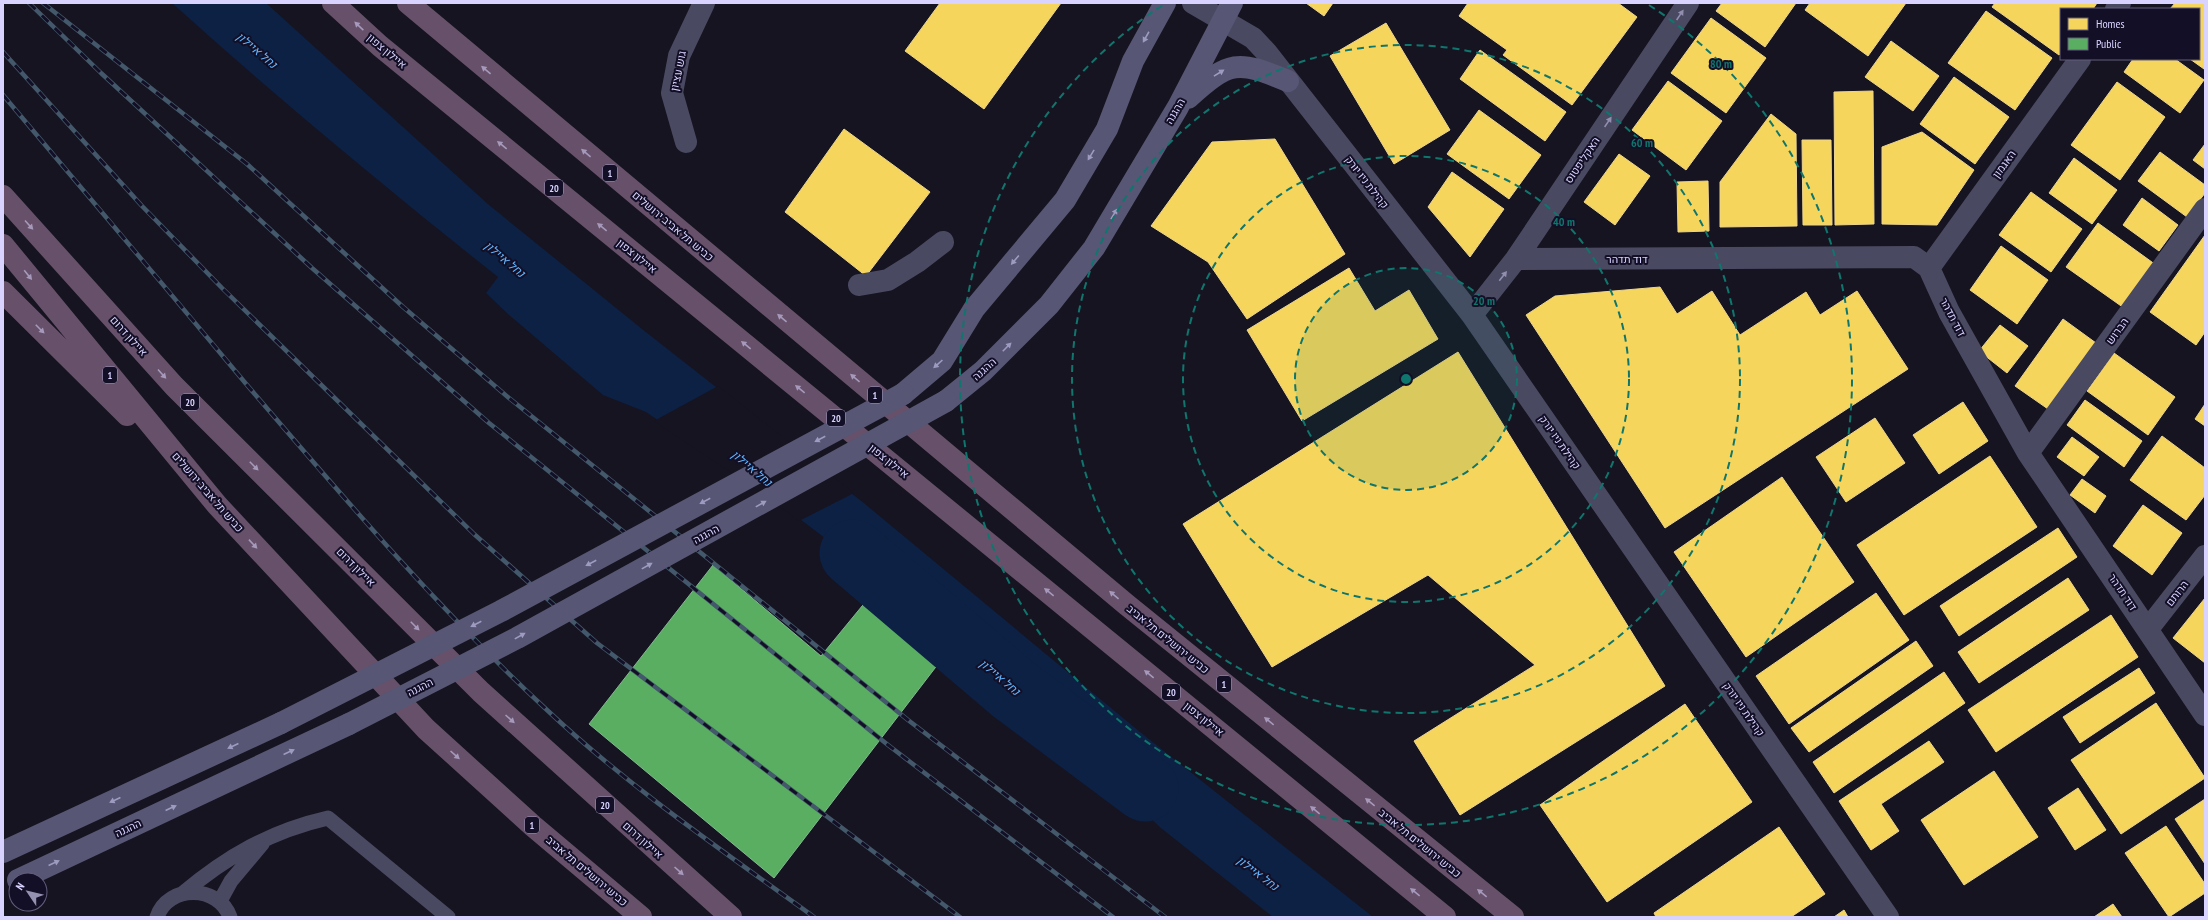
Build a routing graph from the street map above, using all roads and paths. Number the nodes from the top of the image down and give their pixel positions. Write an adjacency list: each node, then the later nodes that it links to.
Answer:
1 (333, 3): 38 (highway, איילון צפון / 20, one-way to 1)
2 (408, 3): 21 (highway, כביש תל אביב ירושלים / 1, one-way to 2)
3 (704, 3): 11 (street, גוש עציון)
4 (1165, 3): 29 (street, one-way to 29, bridge)
5 (1193, 3): 7 (street, קהילת ניו יורק)
6 (1688, 3): 16 (street, האקליפטוס, one-way to 6)
7 (1228, 11): 9 (street, קהילת ניו יורק); 10 (street, ההגנה)
8 (2079, 60): 17 (street, האגמון)
9 (1288, 81): 10 (street, one-way to 9); 20 (street, קהילת ניו יורק)
10 (1178, 107): 30 (street, ההגנה, one-way to 10, bridge)
11 (686, 142)
12 (3, 196): 37 (highway, איילון דרום / 20, one-way to 37)
13 (2205, 209): 22 (street, הברוש)
14 (943, 242): 18 (street)
15 (3, 245): 23 (highway, כביש תל אביב ירושלים / 1, one-way to 23)
16 (1516, 259): 17 (street, דוד תדהר); 20 (street, האקליפטוס, one-way to 16)
17 (1929, 268): 22 (street, דוד תדהר)
18 (859, 286)
19 (3, 292): 23 (highway, one-way to 23)
20 (1472, 315): 40 (street, קהילת ניו יורק)
21 (938, 448): 39 (highway, כביש ירושלים תל אביב / 1, one-way to 21)
22 (2028, 453): 25 (street, דוד תדהר)
23 (217, 505): 27 (highway, כביש תל אביב ירושלים / 1, one-way to 27)
24 (2205, 556): 25 (street, הרותם)
25 (2148, 629): 26 (street, דוד תדהר)
26 (2205, 715)
27 (426, 729): 36 (highway, כביש ירושלים תל אביב / 1, one-way to 36)
28 (268, 836): 31 (lane); 32 (lane); 35 (lane)
29 (3, 852)
30 (36, 872)
31 (182, 894): 32 (lane); 33 (lane)
32 (220, 901): 34 (lane)
33 (157, 917)
34 (230, 917)
35 (448, 917)
36 (641, 917)
37 (731, 917)
38 (1445, 917)
39 (1513, 917)
40 (1888, 917)

